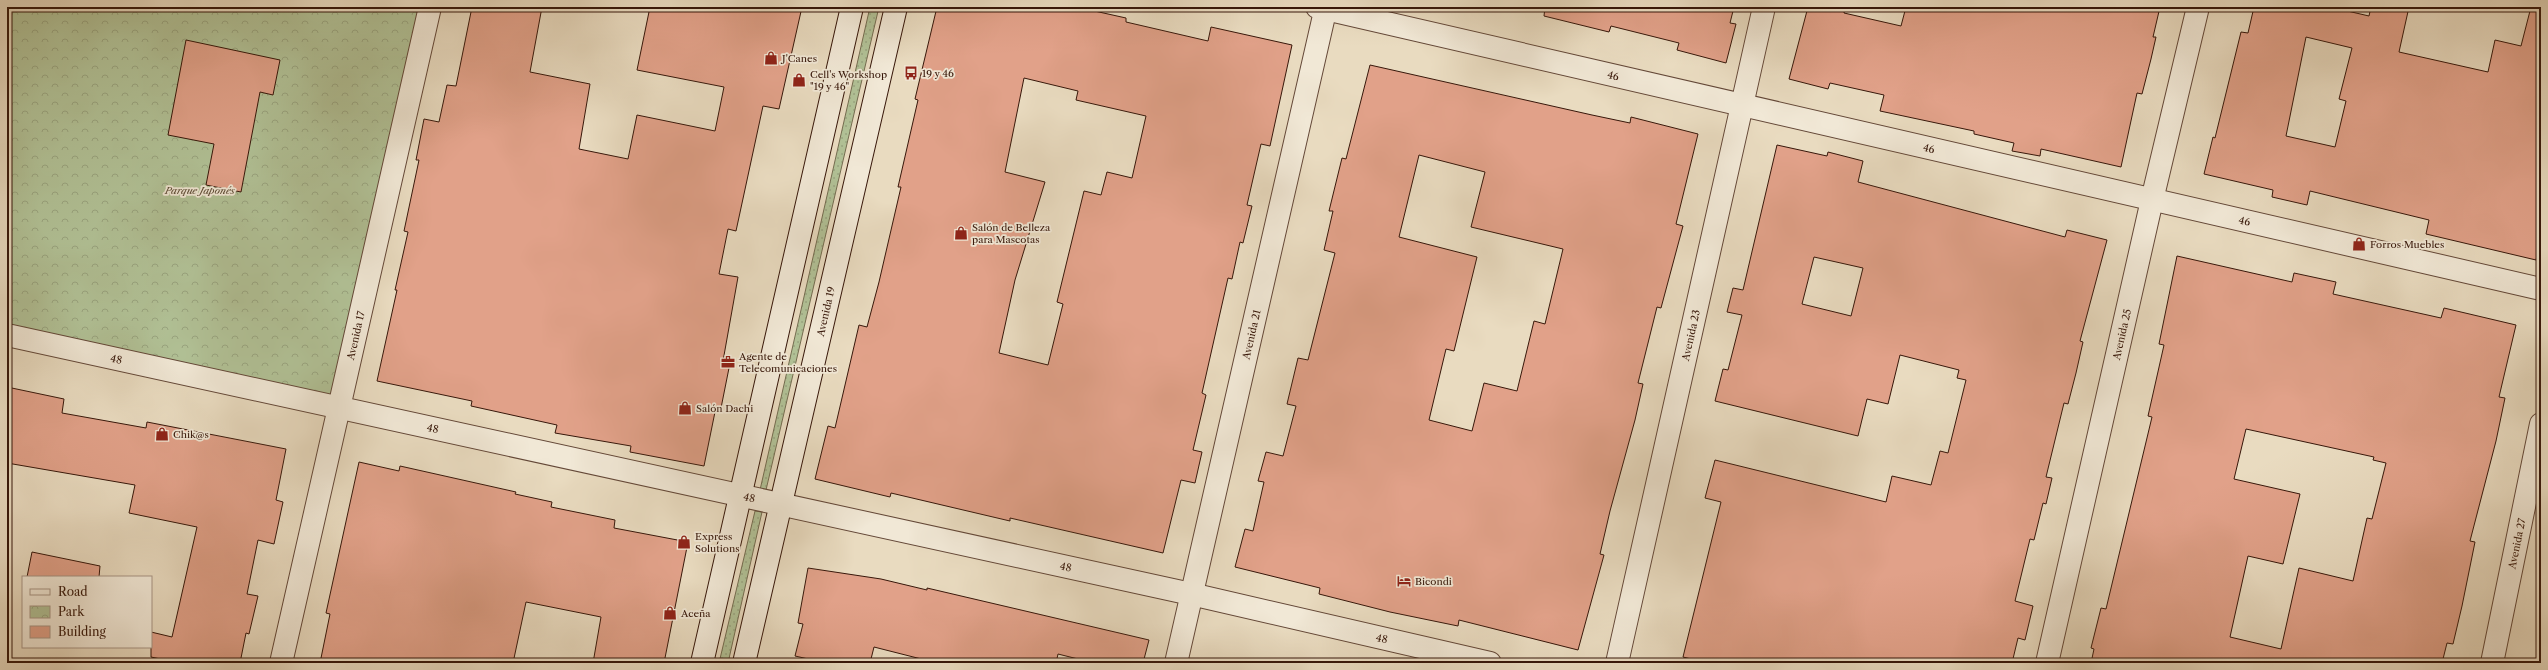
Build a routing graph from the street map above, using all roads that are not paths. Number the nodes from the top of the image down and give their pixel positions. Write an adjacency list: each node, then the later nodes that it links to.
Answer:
1 (430, 7): 11 (street, Avenida 17)
2 (852, 7): 13 (street)
3 (896, 7): 14 (street, Avenida 19)
4 (1764, 7): 7 (street, Avenida 23)
5 (2198, 7): 8 (street, Avenida 25)
6 (1323, 8): 7 (street, 46); 15 (street, Avenida 21)
7 (1741, 105): 8 (street, 46); 21 (street, Avenida 23)
8 (2152, 200): 9 (street, 46); 22 (street, Avenida 25)
9 (2541, 289)
10 (7, 335): 11 (street, 48)
11 (339, 408): 13 (street, 48); 16 (street, Avenida 17)
12 (2541, 424): 23 (street, Avenida 27)
13 (741, 496): 14 (street, 48); 17 (street)
14 (780, 505): 15 (street, 48); 18 (street, Avenida 19)
15 (1191, 594): 19 (street, Avenida 21); 20 (street, 48)
16 (281, 663)
17 (702, 663)
18 (744, 663)
19 (1176, 663)
20 (1490, 663)
21 (1617, 663)
22 (2047, 663)
23 (2492, 663)

